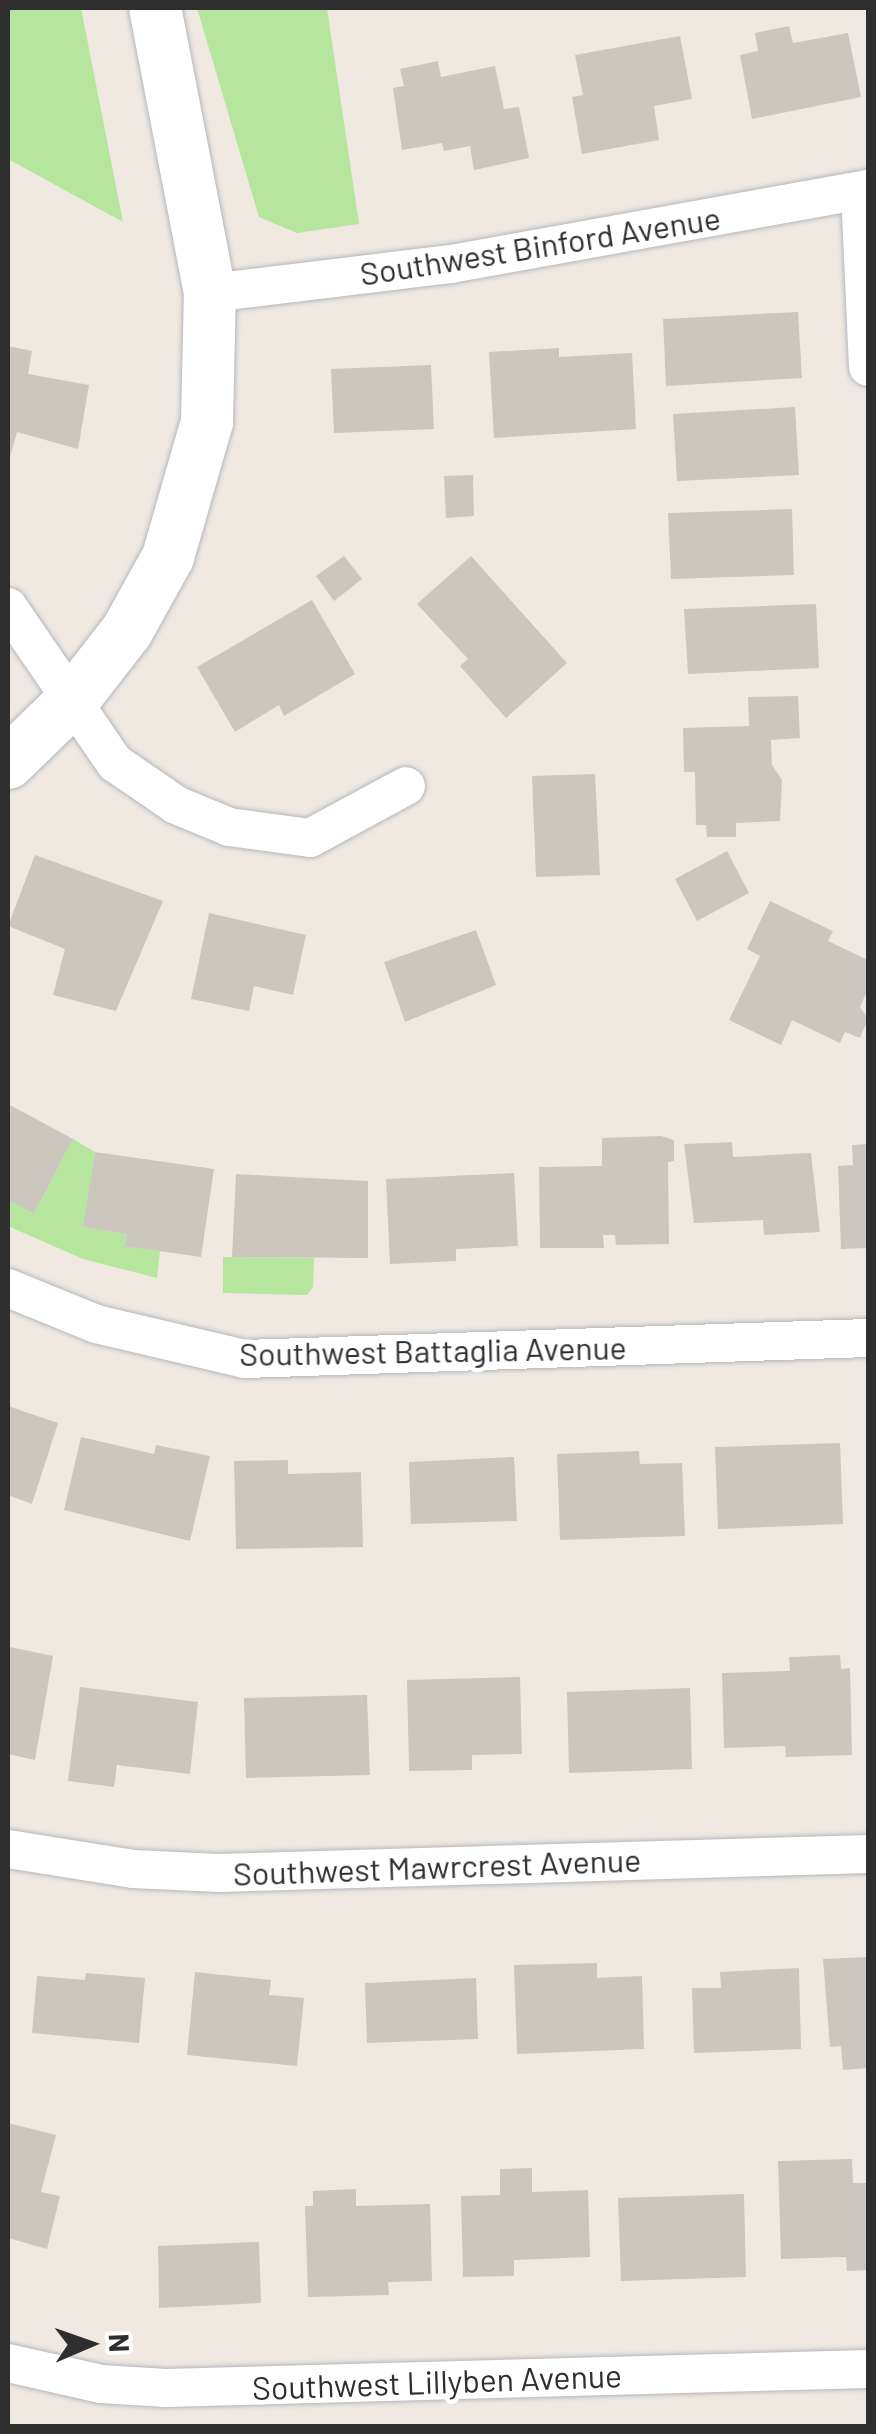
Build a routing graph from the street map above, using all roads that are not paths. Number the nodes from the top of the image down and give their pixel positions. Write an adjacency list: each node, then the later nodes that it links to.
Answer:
1 (155, 8): 3 (street)
2 (864, 190): 3 (street, Southwest Binford Avenue); 4 (street)
3 (210, 294): 6 (street)
4 (868, 368)
5 (8, 607): 6 (street)
6 (74, 698): 7 (street); 8 (street)
7 (8, 762)
8 (406, 786)
9 (8, 1288): 10 (street, Southwest Battaglia Avenue)
10 (868, 1338)
11 (8, 1850): 12 (street, Southwest Mawrcrest Avenue)
12 (868, 1854)
13 (8, 2363): 14 (street, Southwest Lillyben Avenue)
14 (868, 2369)

